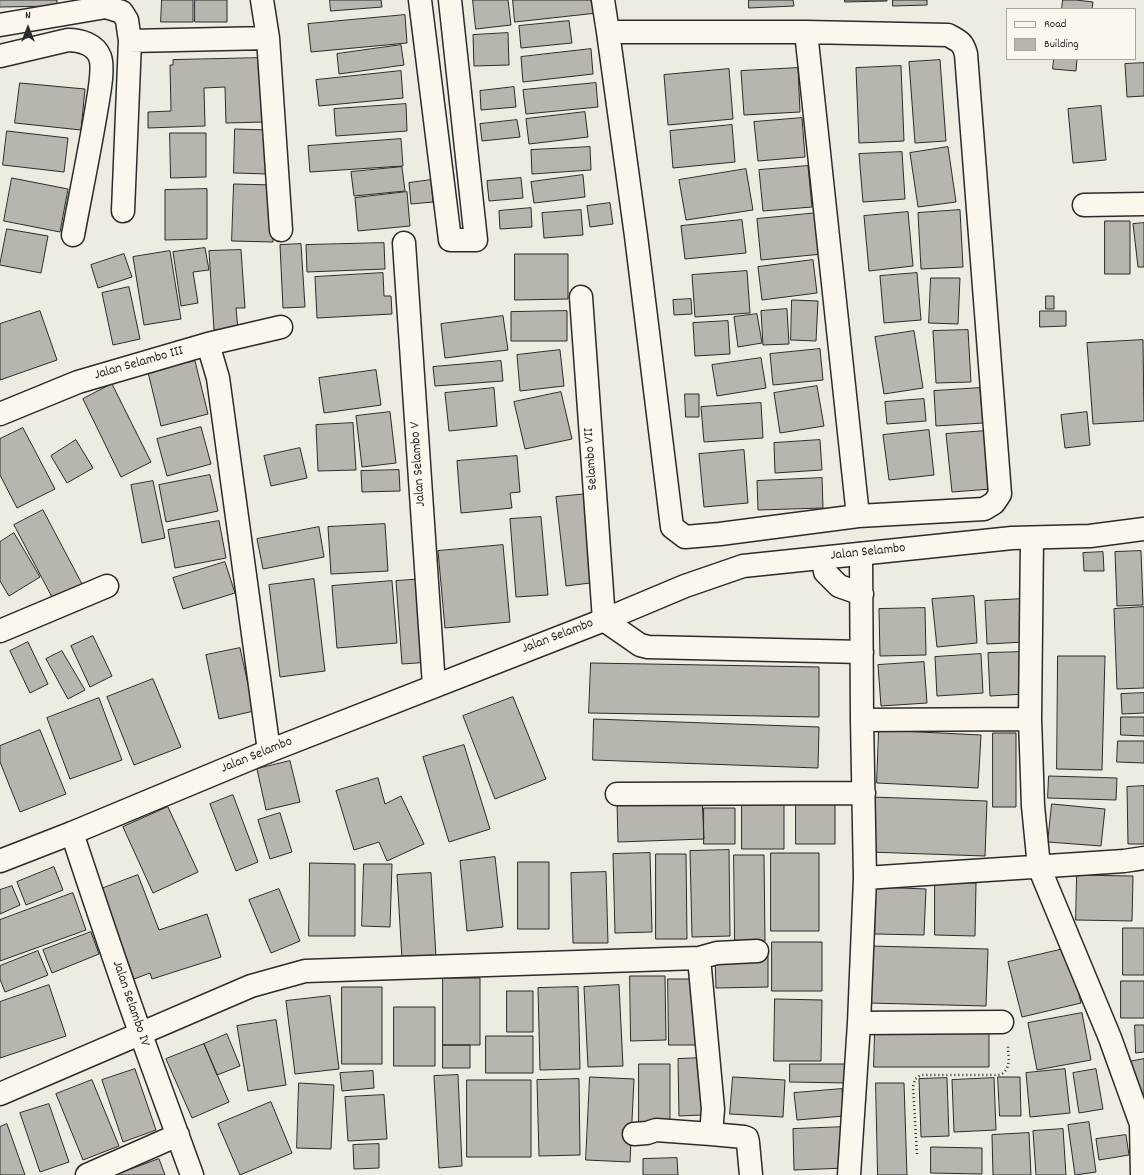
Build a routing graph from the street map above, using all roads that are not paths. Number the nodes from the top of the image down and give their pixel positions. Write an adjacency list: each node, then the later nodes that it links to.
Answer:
1 (262, 0): 10 (street)
2 (420, 0): 7 (street)
3 (450, 0): 6 (street)
4 (604, 0): 8 (street)
5 (0, 25): 11 (street)
6 (453, 26): 7 (street); 7 (street)
7 (424, 32)
8 (608, 32): 9 (street); 23 (street)
9 (806, 32): 23 (street); 23 (street)
10 (268, 38): 11 (street); 16 (street)
11 (130, 41): 15 (street)
12 (0, 56): 17 (street)
13 (1144, 204): 14 (street)
14 (1084, 205)
15 (123, 211)
16 (281, 230)
17 (73, 235)
18 (404, 242): 33 (street, Jalan Selambo V)
19 (581, 298): 30 (street, Selambo VII)
20 (281, 327): 21 (street, Jalan Selambo III)
21 (208, 344): 22 (street, Jalan Selambo III); 36 (street)
22 (0, 414)
23 (858, 516)
24 (1144, 529): 25 (street, Jalan Selambo)
25 (1032, 538): 26 (street, Jalan Selambo); 34 (street)
26 (861, 554): 27 (street, Jalan Selambo); 29 (street)
27 (823, 558): 29 (street); 30 (street, Jalan Selambo)
28 (107, 586): 31 (street)
29 (862, 594): 32 (street)
30 (604, 620): 32 (street); 33 (street, Jalan Selambo)
31 (0, 631)
32 (862, 652): 35 (street)
33 (434, 686): 36 (street, Jalan Selambo)
34 (1030, 719): 35 (street); 42 (street)
35 (862, 720): 37 (street)
36 (269, 751): 39 (street, Jalan Selambo)
37 (864, 793): 38 (street); 43 (street)
38 (617, 794)
39 (72, 833): 41 (street, Jalan Selambo); 48 (street, Jalan Selambo IV)
40 (1144, 858): 42 (street)
41 (0, 861)
42 (1039, 867): 43 (street); 57 (street)
43 (865, 878): 47 (street)
44 (758, 951): 45 (street)
45 (699, 958): 48 (street); 51 (street)
46 (1002, 1022): 47 (street)
47 (859, 1023): 56 (street)
48 (140, 1033): 49 (street); 52 (street, Jalan Selambo IV)
49 (0, 1094)
50 (634, 1134): 51 (street)
51 (711, 1134): 55 (street)
52 (178, 1135): 53 (street); 54 (street, Jalan Selambo IV)
53 (86, 1175)
54 (192, 1175)
55 (751, 1175)
56 (849, 1175)
57 (1142, 1175)

